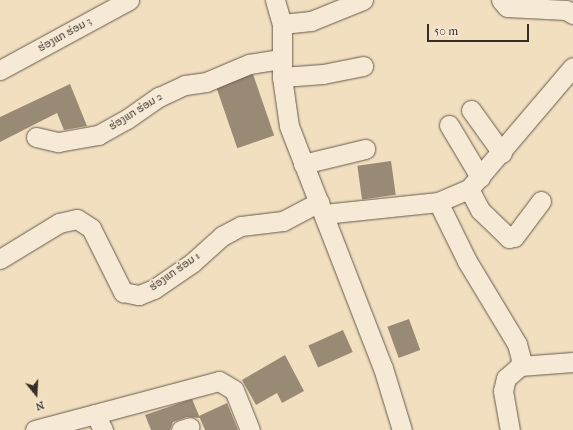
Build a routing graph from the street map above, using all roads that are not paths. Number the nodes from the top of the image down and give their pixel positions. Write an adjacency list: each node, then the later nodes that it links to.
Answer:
1 (129, 0): 10 (street, ຮ່ອງແກ ຮ່ອມ 3)
2 (275, 0): 6 (street)
3 (363, 0): 6 (street)
4 (501, 0): 5 (street)
5 (571, 9)
6 (282, 24): 9 (street)
7 (363, 66): 9 (street, ຮ່ອງແກ ຮ່ອມ 2)
8 (573, 67): 15 (street)
9 (282, 68): 13 (street, ຮ່ອງແກ ຮ່ອມ 2); 16 (street)
10 (0, 70)
11 (470, 110): 15 (street)
12 (449, 125): 17 (street)
13 (36, 137)
14 (365, 149): 16 (street)
15 (502, 153): 17 (street)
16 (303, 164): 20 (street)
17 (475, 183): 18 (street); 19 (street)
18 (438, 202): 20 (street); 23 (street)
19 (541, 202)
20 (321, 208): 21 (street, ຮ່ອງແກ ຮ່ອມ 1); 27 (street)
21 (0, 259)
22 (573, 362): 23 (street)
23 (520, 366): 28 (street)
24 (99, 422): 25 (street); 26 (street)
25 (35, 430)
26 (250, 430)
27 (402, 430)
28 (510, 430)

